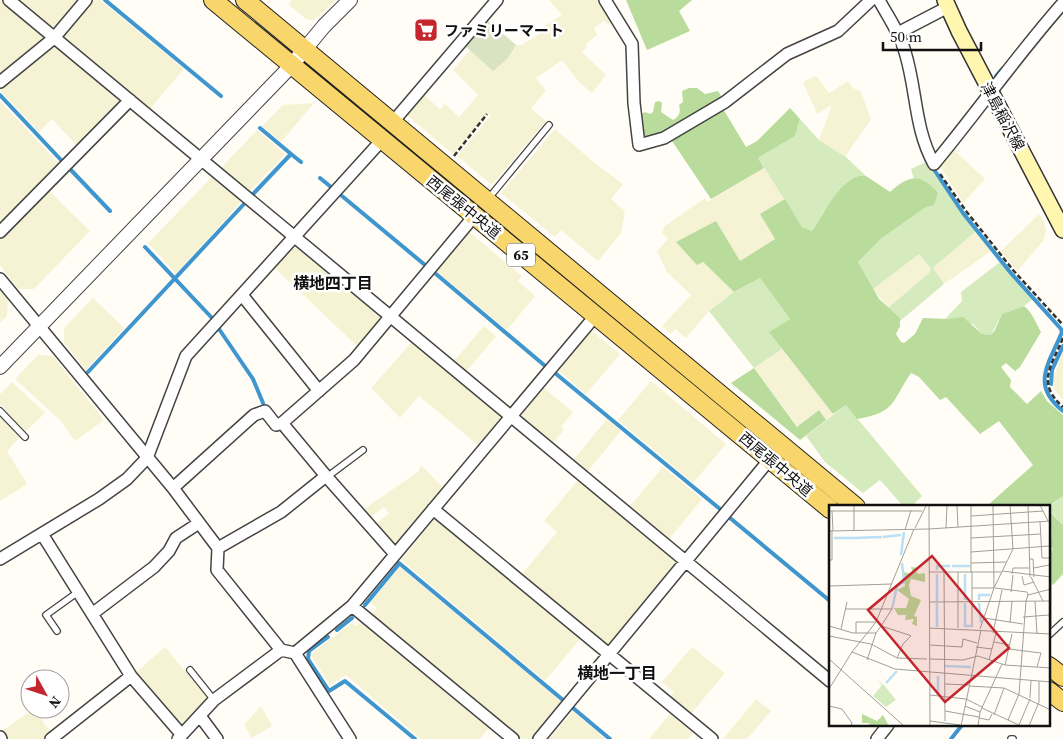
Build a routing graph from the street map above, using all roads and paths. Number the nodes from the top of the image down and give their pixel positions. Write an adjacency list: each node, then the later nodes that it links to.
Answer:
1 (9, 0): 13 (street)
2 (86, 0): 13 (street)
3 (213, 0): 15 (main road, 西尾張中央道 / 65)
4 (244, 0): 14 (main road, 西尾張中央道 / 65)
5 (350, 0): 14 (street)
6 (497, 0): 20 (street)
7 (605, 0): 8 (street)
8 (871, 0)
9 (879, 0): 12 (street)
10 (1063, 3): 17 (street)
11 (946, 4): 12 (street); 17 (main road, 津島稲沢線)
12 (898, 33): 25 (street)
13 (54, 38): 16 (street); 18 (street)
14 (304, 50): 15 (street); 20 (main road, 西尾張中央道 / 65)
15 (291, 66): 22 (main road, 西尾張中央道 / 65); 24 (street)
16 (0, 82)
17 (990, 91): 25 (street); 28 (main road, 津島稲沢線)
18 (130, 100): 24 (street); 29 (street)
19 (488, 114): 23 (path)
20 (392, 123): 26 (main road, 西尾張中央道 / 65)
21 (549, 125): 26 (lane)
22 (382, 140): 27 (main road, 西尾張中央道 / 65); 30 (street)
23 (453, 157)
24 (201, 160): 30 (street); 36 (street)
25 (934, 164): 35 (path)
26 (487, 201): 50 (main road, 西尾張中央道 / 65)
27 (474, 215): 33 (main road, 西尾張中央道 / 65); 34 (street)
28 (1063, 230)
29 (0, 232)
30 (295, 237): 32 (street); 34 (street)
31 (0, 279): 36 (street)
32 (242, 295): 39 (street); 46 (street)
33 (596, 315): 42 (street); 47 (main road, 西尾張中央道 / 65)
34 (391, 316): 39 (street); 42 (street)
35 (1063, 325)
36 (39, 327): 38 (street); 46 (street)
37 (1063, 338): 40 (path)
38 (0, 367)
39 (319, 391): 43 (street)
40 (1063, 407)
41 (0, 411): 44 (lane)
42 (511, 416): 52 (street); 58 (street)
43 (282, 423): 48 (street); 49 (street)
44 (25, 436)
45 (363, 450): 48 (lane)
46 (146, 458): 49 (street); 54 (street)
47 (770, 459): 51 (main road, 西尾張中央道 / 65); 58 (street)
48 (326, 476): 55 (street); 56 (street)
49 (174, 488): 53 (street)
50 (855, 505)
51 (829, 508)
52 (433, 509): 56 (street); 67 (street)
53 (199, 523): 55 (street); 61 (street)
54 (42, 534): 57 (street); 59 (street)
55 (218, 548): 65 (street)
56 (395, 554): 60 (street)
57 (0, 559)
58 (686, 561): 67 (street); 72 (street)
59 (78, 592): 61 (street); 63 (lane)
60 (352, 606): 66 (street); 82 (street)
61 (92, 614): 70 (street)
62 (1063, 622): 64 (lane)
63 (57, 631)
64 (1050, 634)
65 (281, 650): 66 (street); 74 (street)
66 (295, 653): 81 (street)
67 (609, 654): 83 (street); 84 (street)
68 (1050, 667): 71 (main road)
69 (190, 670): 74 (lane)
70 (131, 676): 78 (street); 79 (street)
71 (1063, 677)
72 (829, 680)
73 (1050, 691): 75 (main road)
74 (214, 700): 76 (street)
75 (1063, 702)
76 (200, 716): 78 (street); 80 (street)
77 (886, 726): 85 (street)
78 (180, 737)
79 (51, 739)
80 (217, 739)
81 (349, 739)
82 (513, 739)
83 (539, 739)
84 (712, 739)
85 (877, 739)

